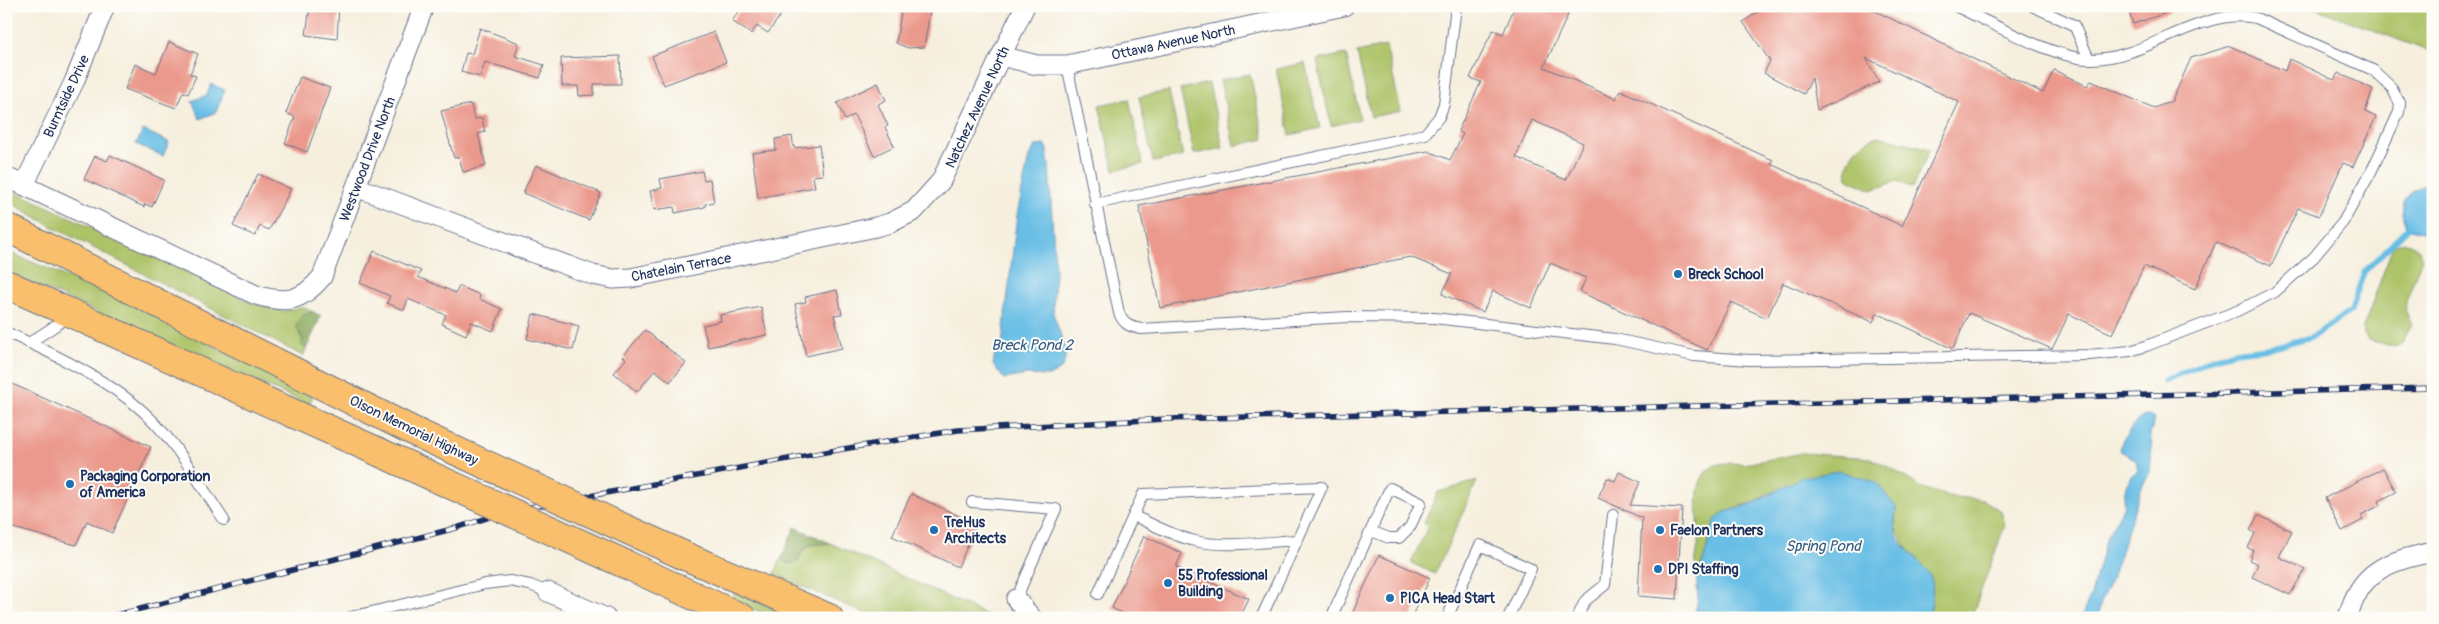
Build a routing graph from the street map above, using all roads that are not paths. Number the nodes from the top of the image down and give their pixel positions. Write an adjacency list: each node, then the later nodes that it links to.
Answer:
1 (105, 6): 12 (street, Burntside Drive)
2 (424, 6): 13 (street, Westwood Drive North)
3 (1025, 6): 8 (street, Natchez Avenue North)
4 (1456, 6): 15 (lane)
5 (1956, 6): 9 (lane)
6 (2032, 6): 9 (lane)
7 (1339, 7): 10 (street, Ottawa Avenue North)
8 (1001, 56): 10 (street, Ottawa Avenue North); 14 (street, Natchez Avenue North)
9 (2088, 60): 15 (lane)
10 (1067, 65): 15 (lane)
11 (6, 177): 12 (street)
12 (24, 185): 13 (street, Westwood Drive North)
13 (356, 187): 14 (street, Chatelain Terrace)
14 (923, 203)
15 (1095, 204)
16 (6, 227): 18 (main road, Olson Memorial Highway)
17 (6, 238): 18 (main road)
18 (73, 259): 37 (main road, Olson Memorial Highway, bridge)
19 (6, 284): 20 (main road)
20 (73, 314): 22 (lane); 36 (main road, bridge)
21 (6, 332): 22 (lane)
22 (29, 343): 26 (lane)
23 (972, 502): 32 (lane)
24 (1134, 516): 28 (lane); 28 (lane); 31 (lane)
25 (1613, 516): 43 (lane)
26 (224, 520)
27 (1371, 531): 27 (lane); 40 (lane)
28 (1297, 540): 39 (lane)
29 (2433, 552): 44 (street)
30 (548, 592): 33 (lane); 35 (street)
31 (1098, 594)
32 (1016, 599): 38 (street)
33 (385, 613): 34 (lane)
34 (347, 618)
35 (606, 618)
36 (742, 618)
37 (829, 618)
38 (1032, 618)
39 (1261, 618)
40 (1331, 618)
41 (1447, 618): 42 (lane)
42 (1508, 618)
43 (1577, 618)
44 (2348, 618)

